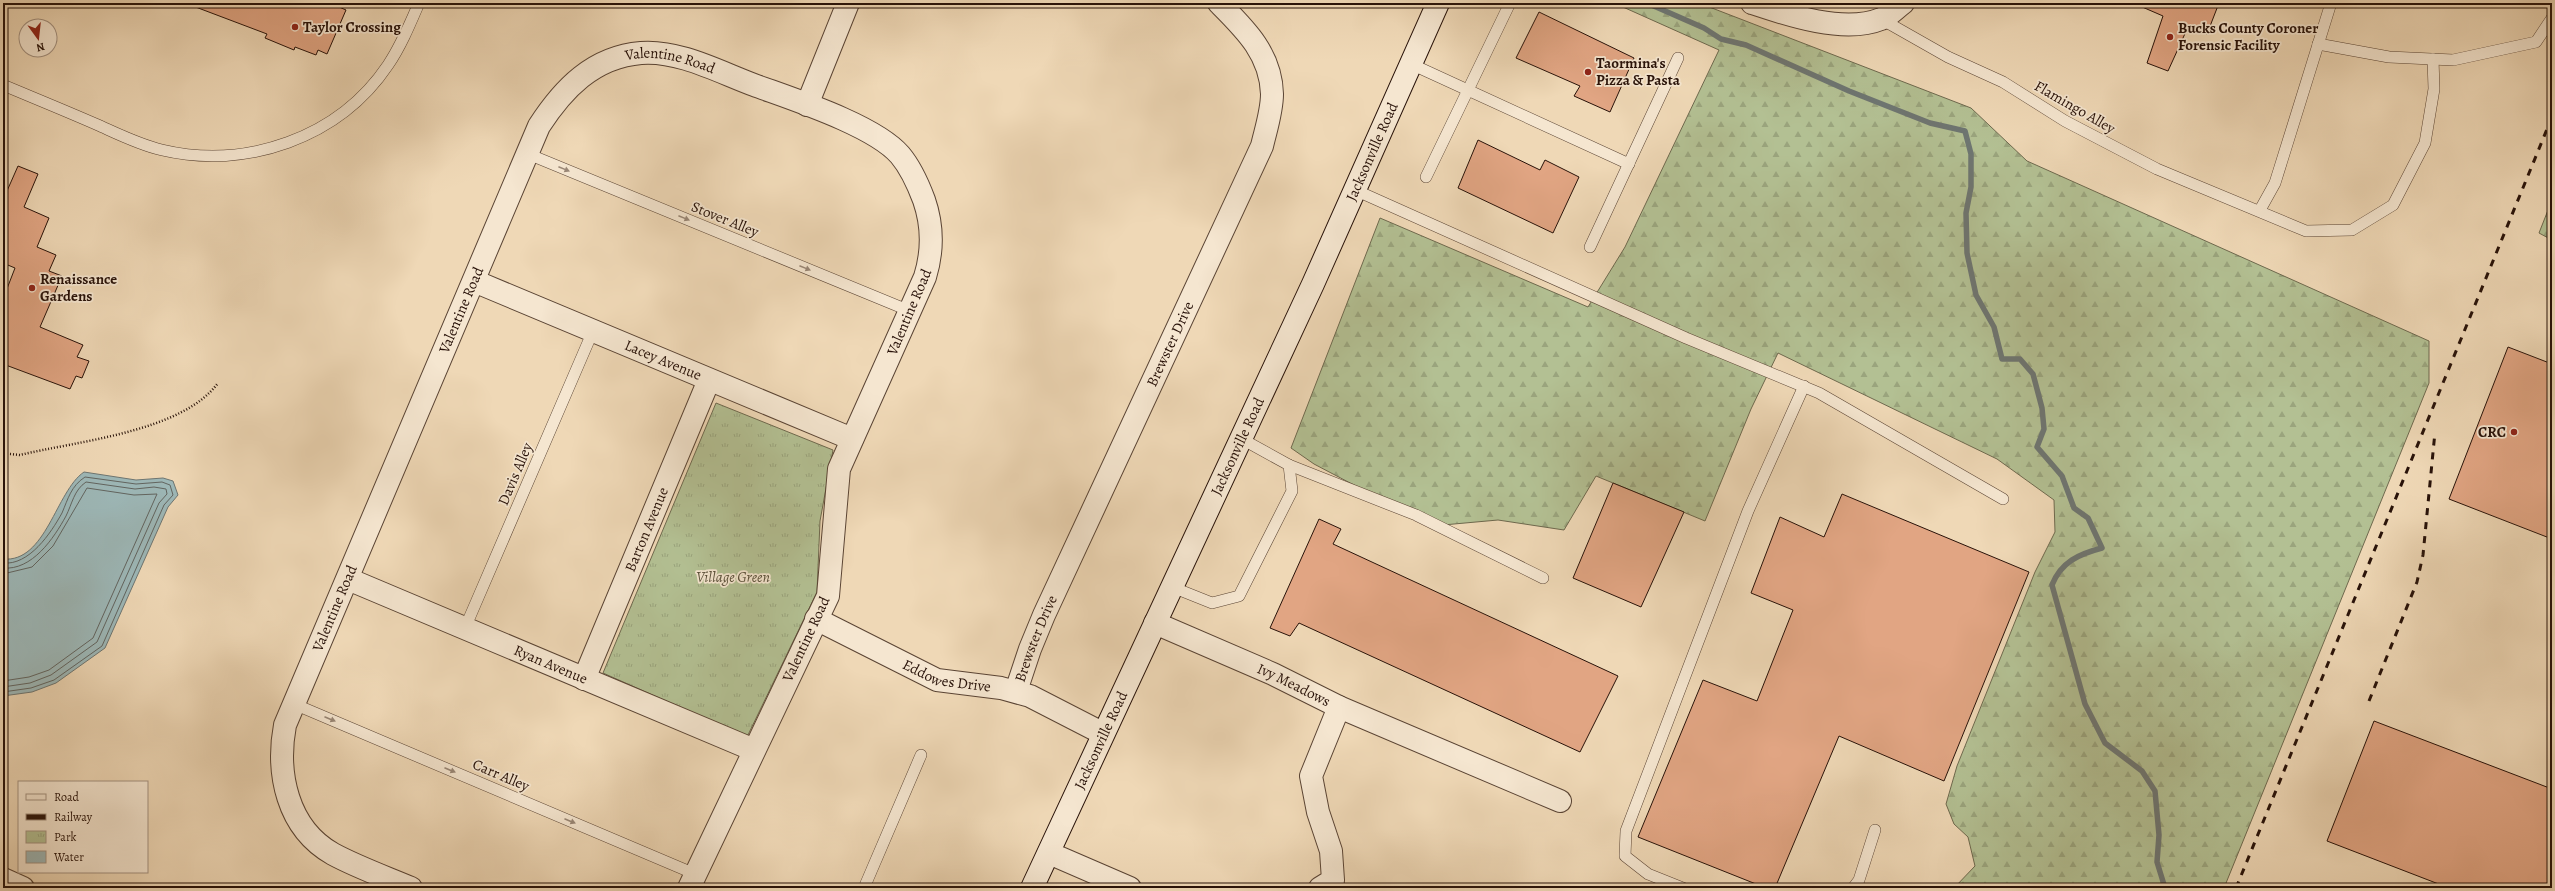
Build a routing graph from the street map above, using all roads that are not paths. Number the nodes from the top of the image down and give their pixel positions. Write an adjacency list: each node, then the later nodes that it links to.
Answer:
1 (419, 3): 15 (lane)
2 (848, 3): 17 (street)
3 (1219, 3): 40 (street, Brewster Drive)
4 (1438, 3): 14 (street, Jacksonville Road)
5 (1510, 3): 16 (lane)
6 (1752, 3): 10 (street)
7 (1903, 3): 10 (street)
8 (2331, 3): 11 (lane)
9 (2552, 18): 13 (lane)
10 (1881, 19): 22 (lane, Flamingo Alley)
11 (2318, 44): 13 (lane); 22 (lane)
12 (1678, 58): 19 (lane)
13 (2432, 59): 22 (lane, Flamingo Alley)
14 (1411, 64): 16 (lane); 21 (street, Jacksonville Road)
15 (3, 85)
16 (1467, 89): 19 (lane); 20 (lane)
17 (807, 105): 18 (street, Valentine Road); 25 (street, Valentine Road)
18 (528, 154): 24 (street, Valentine Road); 25 (lane, Stover Alley, one-way to 25)
19 (1629, 164): 23 (lane)
20 (1426, 177)
21 (1355, 190): 28 (lane); 29 (street, Jacksonville Road)
22 (2260, 210)
23 (1590, 247)
24 (474, 281): 26 (street, Lacey Avenue); 34 (street, Valentine Road)
25 (910, 311): 30 (street, Valentine Road)
26 (593, 331): 27 (street, Lacey Avenue); 38 (lane, Davis Alley)
27 (709, 380): 30 (street, Lacey Avenue); 39 (street, Barton Avenue)
28 (1804, 386): 32 (lane); 57 (lane)
29 (1240, 438): 31 (lane); 35 (street, Jacksonville Road)
30 (852, 439): 36 (street, Valentine Road)
31 (1290, 465): 33 (lane); 35 (lane)
32 (2003, 499)
33 (1543, 578)
34 (348, 579): 38 (street, Ryan Avenue); 41 (street, Valentine Road)
35 (1172, 587): 37 (street, Jacksonville Road)
36 (816, 619): 40 (street, Eddowes Drive); 44 (street, Valentine Road)
37 (1155, 623): 42 (street, Ivy Meadows); 43 (street, Jacksonville Road)
38 (465, 628): 39 (street, Ryan Avenue)
39 (584, 679): 44 (street, Ryan Avenue)
40 (1016, 691): 43 (street, Eddowes Drive)
41 (294, 704): 50 (lane, Carr Alley, one-way to 50); 52 (street, Valentine Road)
42 (1339, 707): 46 (street); 56 (street, Ivy Meadows)
43 (1102, 732): 48 (street, Jacksonville Road)
44 (754, 750): 50 (street, Valentine Road)
45 (921, 755): 53 (lane)
46 (1560, 801)
47 (1875, 830): 58 (lane)
48 (1049, 853): 54 (street, Jacksonville Road); 55 (street)
49 (3, 879): 51 (street)
50 (692, 881)
51 (23, 888)
52 (411, 888)
53 (864, 888)
54 (1032, 888)
55 (1130, 888)
56 (1320, 888)
57 (1683, 888)
58 (1853, 888)

